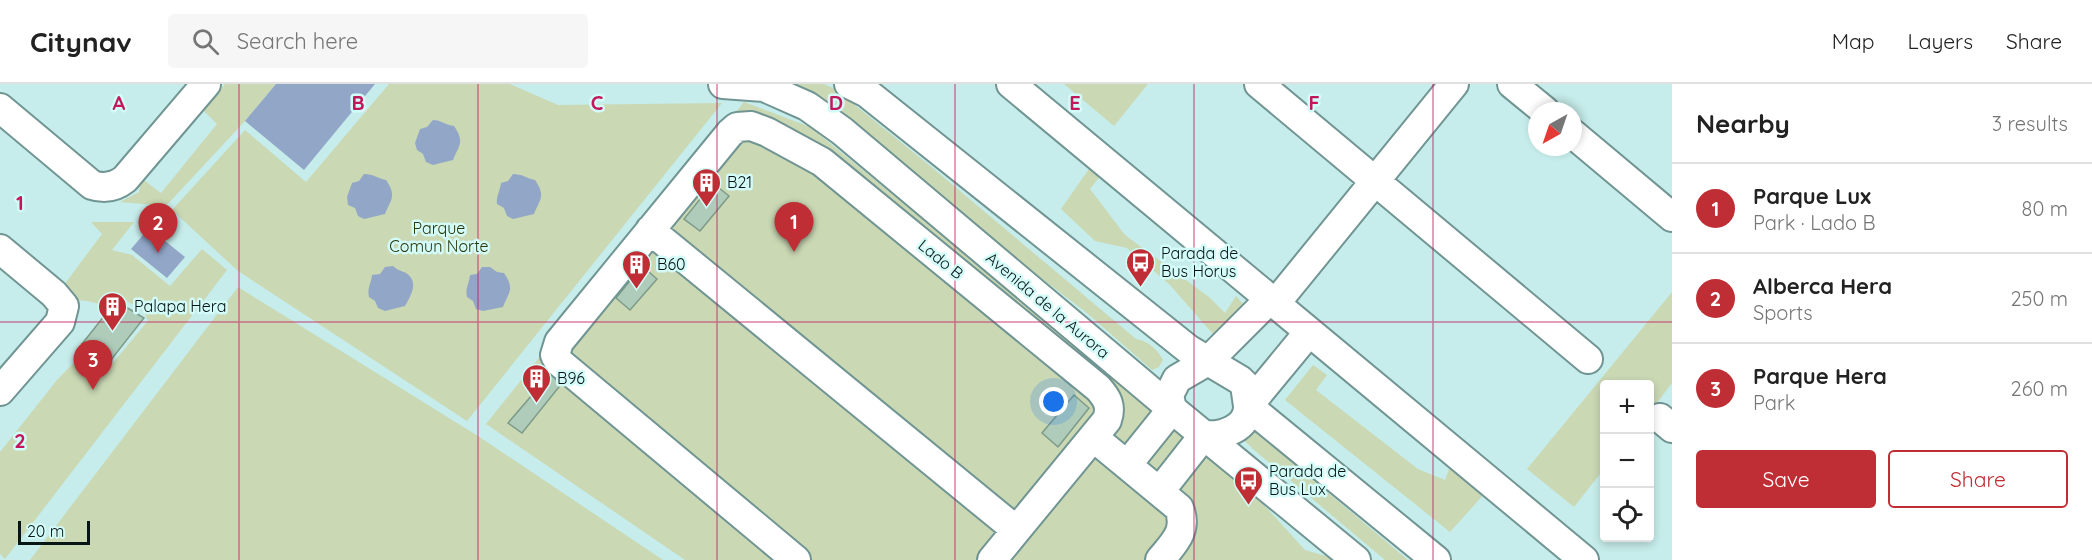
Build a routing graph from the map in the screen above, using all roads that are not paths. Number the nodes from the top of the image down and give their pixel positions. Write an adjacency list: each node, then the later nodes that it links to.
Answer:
1 (206, 84): 9 (street)
2 (723, 84): 21 (street, Avenida de la Aurora)
3 (849, 84): 18 (street)
4 (1259, 84): 11 (street)
5 (1454, 84): 11 (street)
6 (1512, 84): 8 (street)
7 (1018, 86): 15 (street)
8 (1534, 102)
9 (0, 108)
10 (1582, 142): 12 (street)
11 (1375, 181): 15 (street); 17 (street)
12 (1672, 217)
13 (650, 230): 23 (street, Lado B); 26 (street); 28 (street, Lado B)
14 (0, 249): 19 (street)
15 (1272, 302): 16 (street); 18 (street)
16 (1309, 332): 20 (street); 32 (street)
17 (1588, 358)
18 (1208, 361): 20 (street); 21 (street)
19 (0, 391)
20 (1248, 406): 22 (street); 31 (street)
21 (1172, 409): 22 (street, Avenida de la Aurora); 24 (street)
22 (1204, 435): 25 (street); 30 (street, Avenida de la Aurora)
23 (1093, 436): 24 (street); 26 (street, Lado B)
24 (1127, 465): 25 (street)
25 (1160, 492): 27 (street)
26 (1016, 530): 29 (street, Lado B)
27 (1168, 557)
28 (796, 560)
29 (992, 560)
30 (1356, 560)
31 (1436, 560)
32 (1584, 560)

